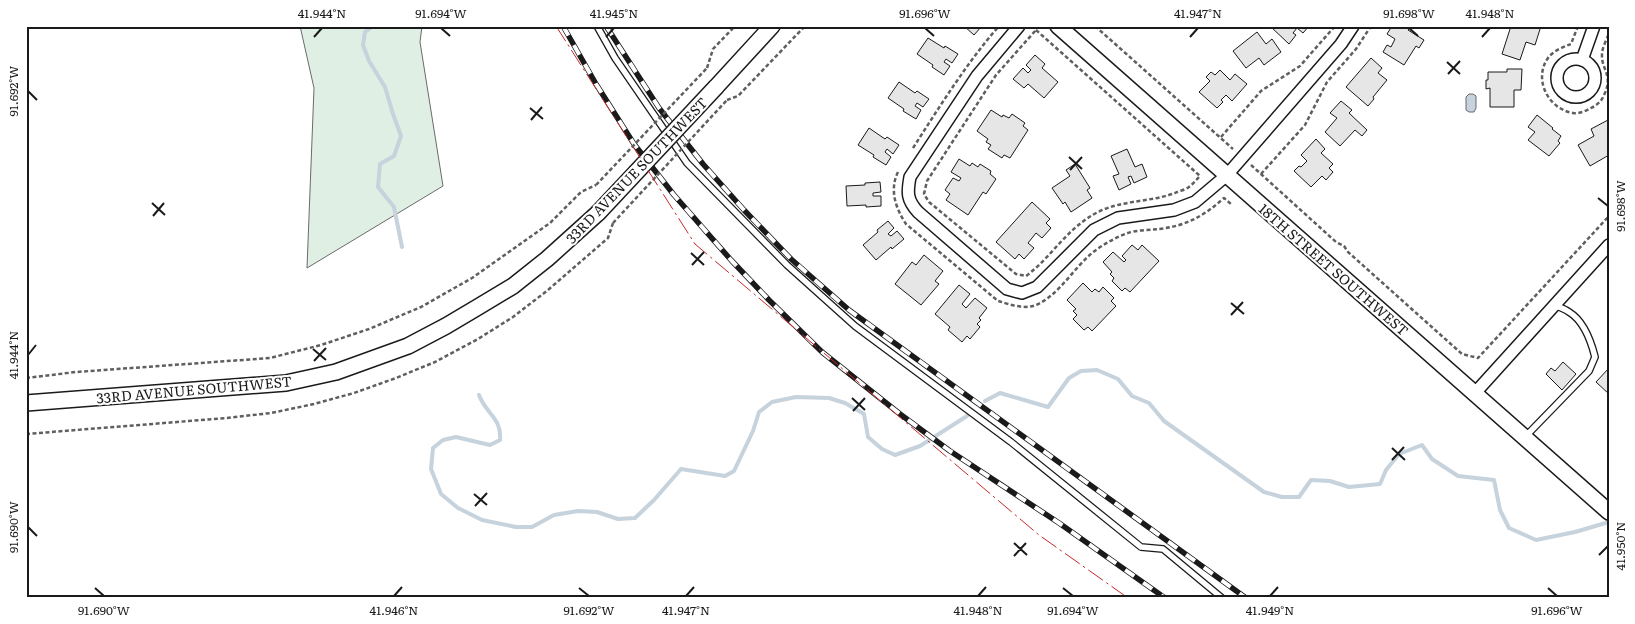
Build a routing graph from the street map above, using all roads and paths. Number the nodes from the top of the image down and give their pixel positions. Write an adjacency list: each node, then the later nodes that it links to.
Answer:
1 (597, 26): 34 (lane)
2 (735, 26): 29 (path, bridge)
3 (772, 26): 31 (street, 33RD AVENUE SOUTHWEST, bridge)
4 (805, 26): 26 (path, bridge)
5 (999, 26): 18 (path)
6 (1019, 26): 22 (street)
7 (1058, 26): 22 (street, 18TH STREET SOUTHWEST)
8 (1095, 26): 16 (path)
9 (1335, 26): 16 (path)
10 (1353, 26): 22 (street)
11 (1371, 26): 21 (path)
12 (1578, 26): 14 (path)
13 (1594, 26): 15 (street)
14 (1609, 33)
15 (1582, 60)
16 (1221, 137): 17 (path)
17 (1233, 149)
18 (912, 151)
19 (1248, 162): 21 (path)
20 (901, 167): 24 (path)
21 (1261, 174): 25 (path)
22 (1227, 175): 30 (street, 18TH STREET SOUTHWEST)
23 (1200, 176): 23 (path)
24 (1232, 205)
25 (1609, 216)
26 (613, 223)
27 (1609, 245): 28 (street)
28 (1554, 305): 30 (street); 32 (lane)
29 (26, 378)
30 (1475, 393): 32 (street, 18TH STREET SOUTHWEST)
31 (26, 403)
32 (1525, 437): 33 (street, 18TH STREET SOUTHWEST)
33 (1609, 512)
34 (1222, 598)

